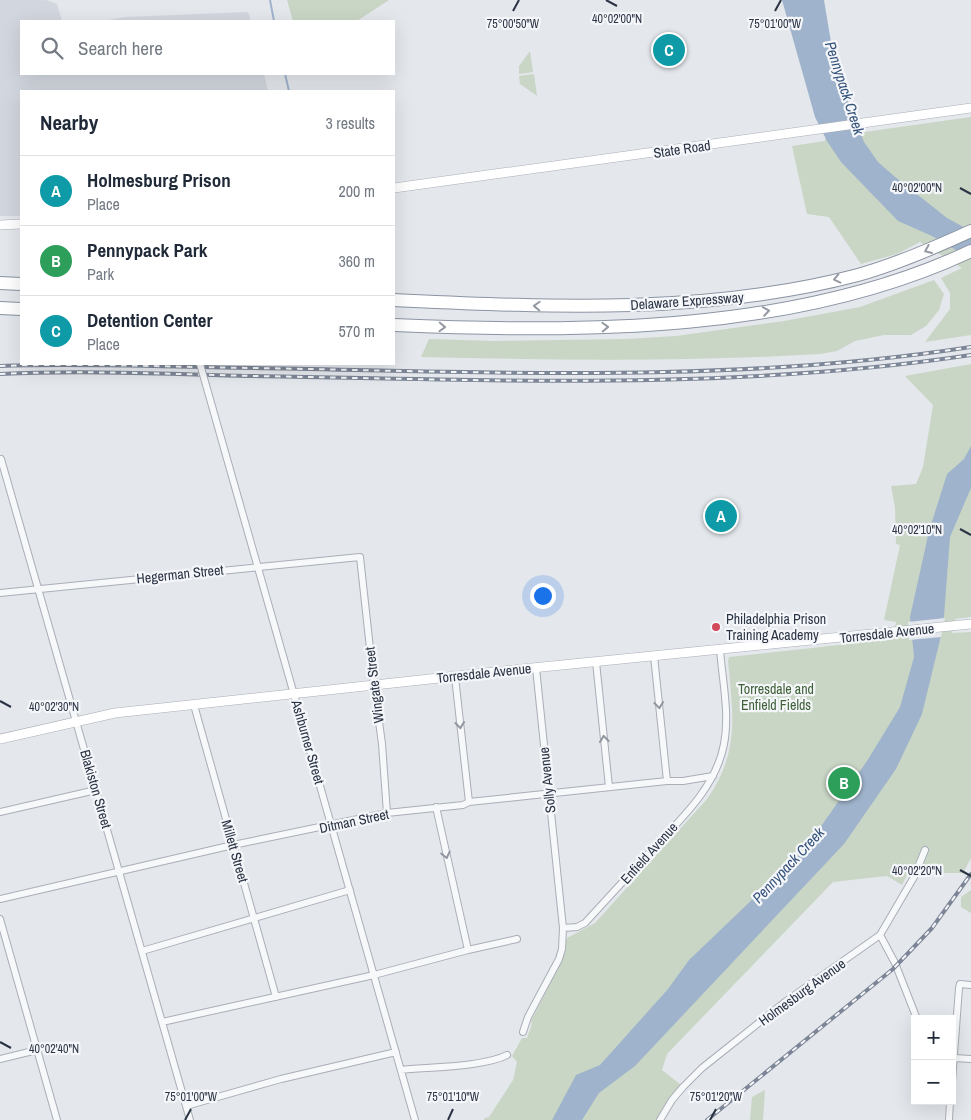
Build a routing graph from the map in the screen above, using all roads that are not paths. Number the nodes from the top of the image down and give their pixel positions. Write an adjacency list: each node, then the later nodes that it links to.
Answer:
1 (971, 108): 2 (street, State Road)
2 (395, 188)
3 (20, 224): 4 (street)
4 (0, 225)
5 (971, 231): 9 (highway, Delaware Expressway, one-way to 9)
6 (971, 251): 12 (highway, Delaware Expressway, one-way to 6)
7 (0, 283): 8 (highway)
8 (20, 284)
9 (395, 300)
10 (0, 308): 11 (highway)
11 (20, 309)
12 (395, 325)
13 (200, 365): 16 (street, Ashburner Street, bridge)
14 (1, 459): 17 (street, Blakiston Street)
15 (360, 558): 16 (street, Hegerman Street); 25 (street, Wingate Street)
16 (258, 566): 17 (street, Hegerman Street); 26 (street, Ashburner Street)
17 (38, 589): 18 (street, Hegerman Street); 28 (street, Blakiston Street)
18 (0, 593)
19 (971, 624): 20 (street, Torresdale Avenue)
20 (720, 649): 21 (street, Torresdale Avenue); 30 (street, Enfield Avenue)
21 (654, 656): 22 (street, Torresdale Avenue); 31 (street, one-way to 31)
22 (596, 662): 23 (street, Torresdale Avenue); 32 (street, one-way to 22)
23 (536, 668): 24 (street, Torresdale Avenue); 34 (street, Solly Avenue)
24 (455, 677): 25 (street, Torresdale Avenue); 35 (street, one-way to 35)
25 (374, 685): 26 (street, Torresdale Avenue); 38 (street, Wingate Street)
26 (294, 694): 27 (street, Torresdale Avenue); 39 (street, Ashburner Street)
27 (194, 705): 28 (street, Torresdale Avenue); 40 (street, Millett Street)
28 (76, 721): 29 (street, Torresdale Avenue); 33 (street, Blakiston Street)
29 (0, 738)
30 (713, 776): 31 (street, Ditman Street); 47 (street, Enfield Avenue)
31 (667, 781): 32 (street, Ditman Street)
32 (609, 788): 34 (street, Ditman Street)
33 (96, 790): 37 (street); 42 (street, Blakiston Street)
34 (549, 794): 35 (street, Ditman Street); 47 (street, Solly Avenue)
35 (469, 802): 36 (street, Ditman Street)
36 (436, 807): 38 (street, Ditman Street); 50 (street, one-way to 50)
37 (0, 812)
38 (386, 813): 39 (street, Ditman Street)
39 (332, 825): 40 (street, Ditman Street); 43 (street, Ashburner Street)
40 (233, 845): 42 (street, Ditman Street); 45 (street, Millett Street)
41 (925, 850): 48 (street, Holmesburg Avenue)
42 (119, 872): 44 (street, Ditman Street); 51 (street, Blakiston Street)
43 (350, 890): 45 (street); 52 (street, Ashburner Street)
44 (0, 899)
45 (254, 918): 51 (street); 54 (street, Millett Street)
46 (0, 919): 59 (street)
47 (563, 928): 58 (street)
48 (880, 935): 55 (street); 71 (street, Holmesburg Avenue)
49 (517, 939): 50 (street)
50 (468, 950): 52 (street)
51 (142, 951): 56 (street, Blakiston Street)
52 (374, 975): 54 (street); 60 (street, Ashburner Street)
53 (971, 985): 57 (street)
54 (276, 997): 56 (street)
55 (915, 1015)
56 (162, 1022): 67 (street, Blakiston Street)
57 (956, 1030)
58 (523, 1032)
59 (37, 1050): 63 (street); 68 (street)
60 (396, 1052): 65 (street, Ashburner Street); 67 (street)
61 (507, 1055): 65 (street)
62 (956, 1058): 64 (street)
63 (0, 1059)
64 (971, 1059)
65 (401, 1070): 70 (street, Ashburner Street)
66 (950, 1105): 72 (street)
67 (186, 1106): 69 (street, Blakiston Street)
68 (58, 1120)
69 (190, 1120)
70 (415, 1120)
71 (660, 1120)
72 (948, 1120)

